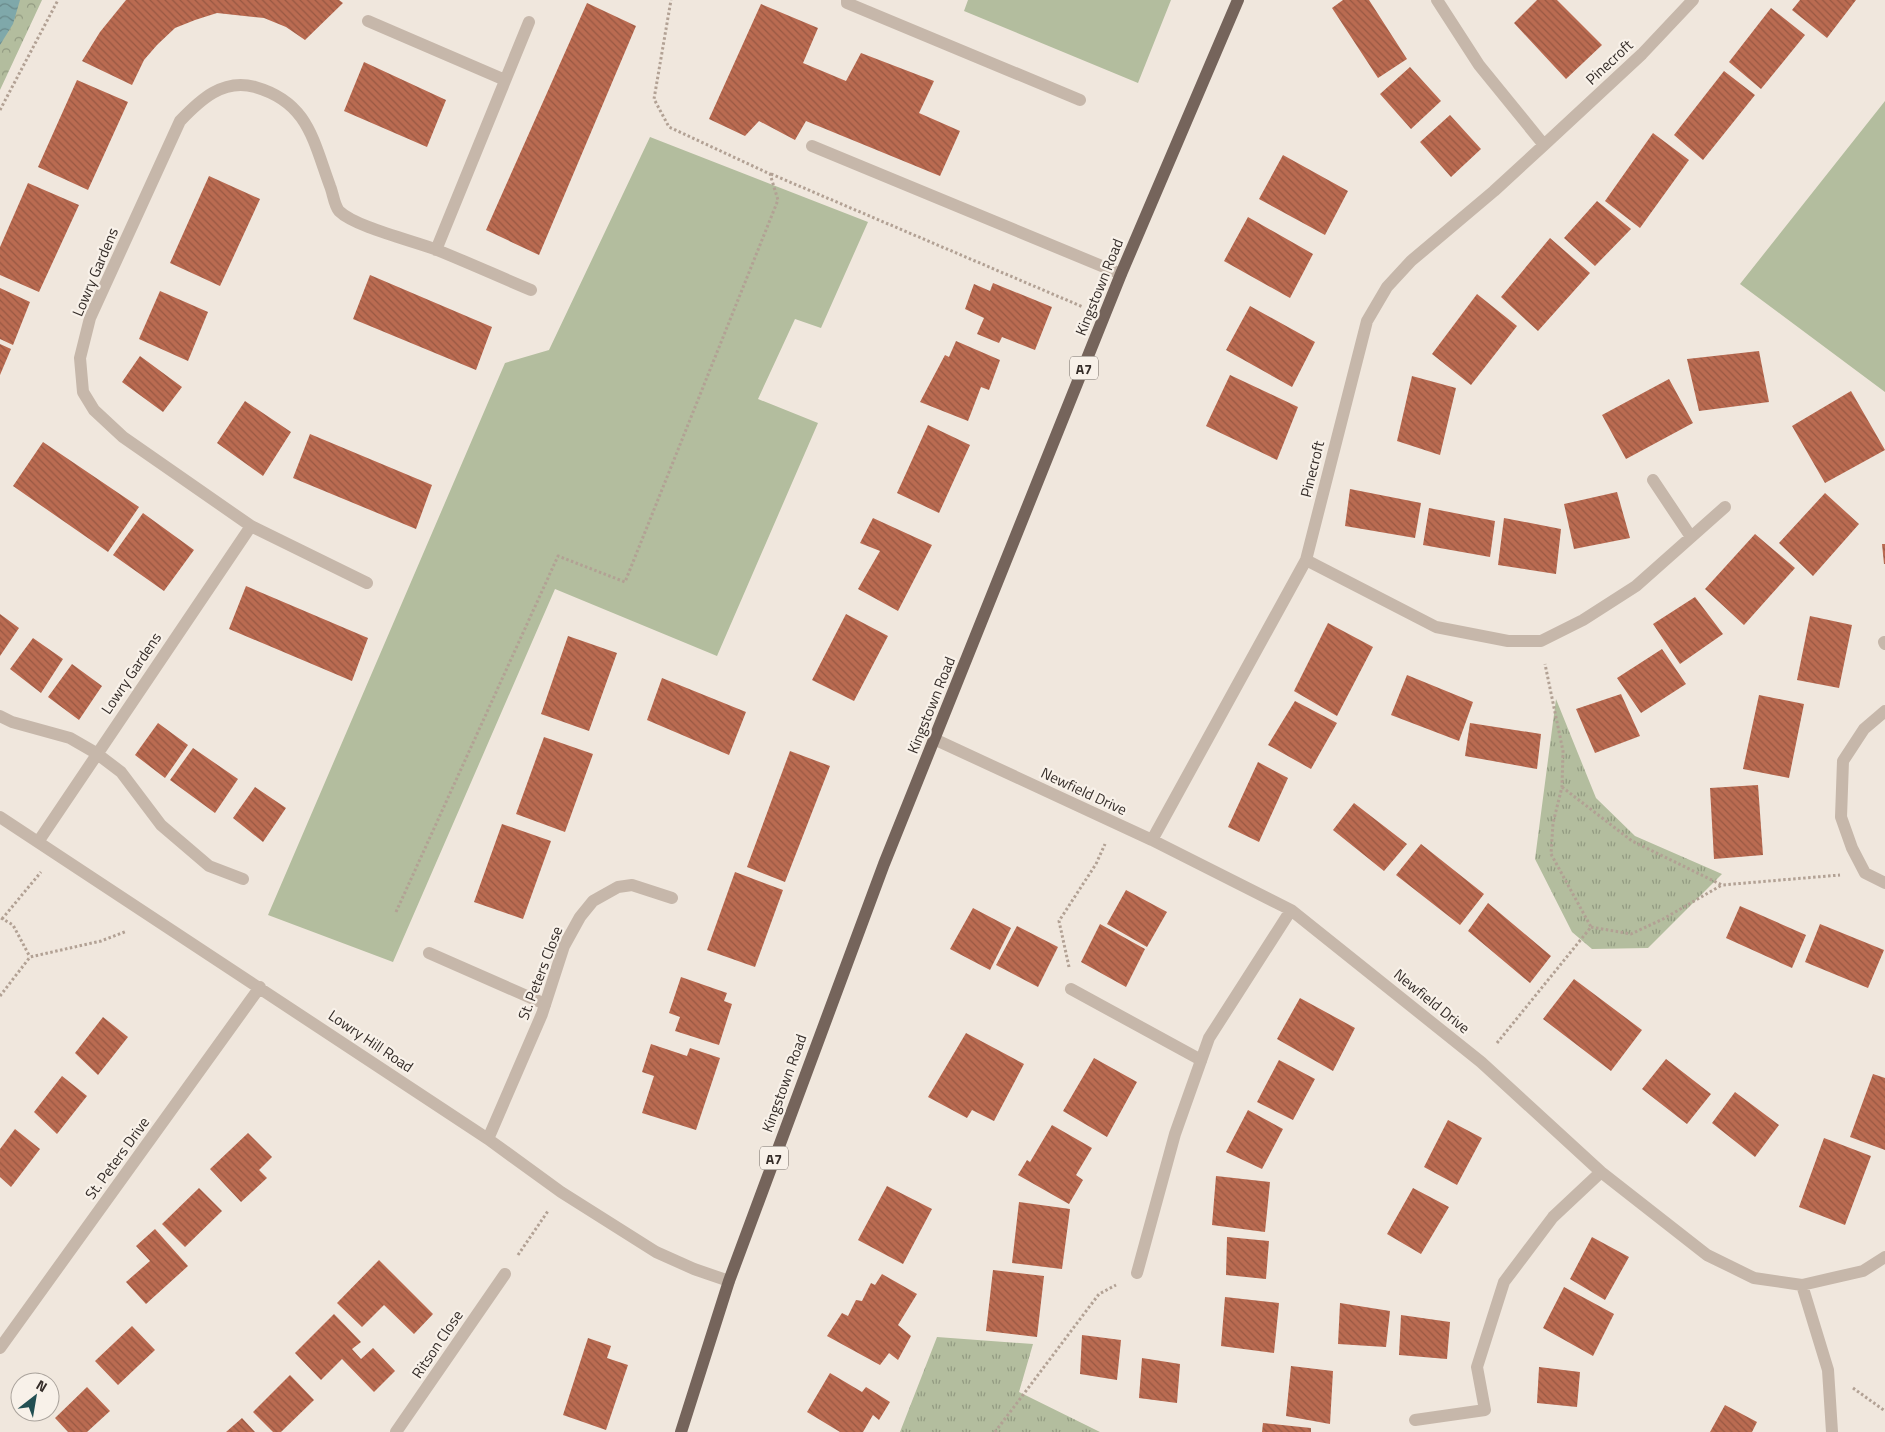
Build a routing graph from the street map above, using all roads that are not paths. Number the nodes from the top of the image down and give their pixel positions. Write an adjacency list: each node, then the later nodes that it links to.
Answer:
1 (847, 0): 8 (street)
2 (1238, 0): 12 (main road, Kingstown Road / A7)
3 (1437, 0): 9 (street)
4 (1693, 0): 9 (street, Pinecroft)
5 (368, 21): 7 (street)
6 (529, 22): 7 (street)
7 (506, 80): 11 (street)
8 (1080, 100)
9 (1544, 145): 18 (street, Pinecroft)
10 (812, 146): 12 (street)
11 (436, 250): 13 (street, Lowry Gardens); 16 (street, Lowry Gardens)
12 (1121, 274): 22 (main road, Kingstown Road / A7)
13 (531, 290)
14 (1654, 480): 17 (street)
15 (1725, 507): 17 (street)
16 (251, 526): 19 (street); 23 (street, Lowry Gardens)
17 (1691, 537): 18 (street)
18 (1306, 560): 25 (street, Pinecroft)
19 (366, 583)
20 (1885, 711): 28 (street)
21 (0, 716): 23 (street)
22 (934, 738): 25 (street, Newfield Drive); 41 (main road, Kingstown Road / A7)
23 (96, 753): 26 (street, Lowry Gardens); 27 (street)
24 (0, 817): 26 (street, Lowry Hill Road)
25 (1152, 840): 30 (street, Newfield Drive)
26 (38, 842): 32 (street, Lowry Hill Road)
27 (243, 879)
28 (1885, 884)
29 (672, 898): 34 (street, St. Peters Close)
30 (1291, 910): 35 (street); 37 (street, Newfield Drive)
31 (429, 953): 34 (street)
32 (260, 987): 36 (street, Lowry Hill Road); 43 (street, St. Peters Drive)
33 (1071, 989): 35 (street)
34 (545, 1004): 36 (street, St. Peters Close)
35 (1202, 1060): 39 (street)
36 (488, 1139): 41 (street, Lowry Hill Road)
37 (1602, 1172): 42 (street, Newfield Drive); 44 (street)
38 (1885, 1258): 42 (street, Newfield Drive)
39 (1137, 1273)
40 (505, 1274): 45 (street, Ritson Close)
41 (729, 1281): 46 (main road, Kingstown Road / A7)
42 (1802, 1285): 47 (street)
43 (0, 1348)
44 (1415, 1420)
45 (396, 1432)
46 (681, 1432)
47 (1832, 1432)

